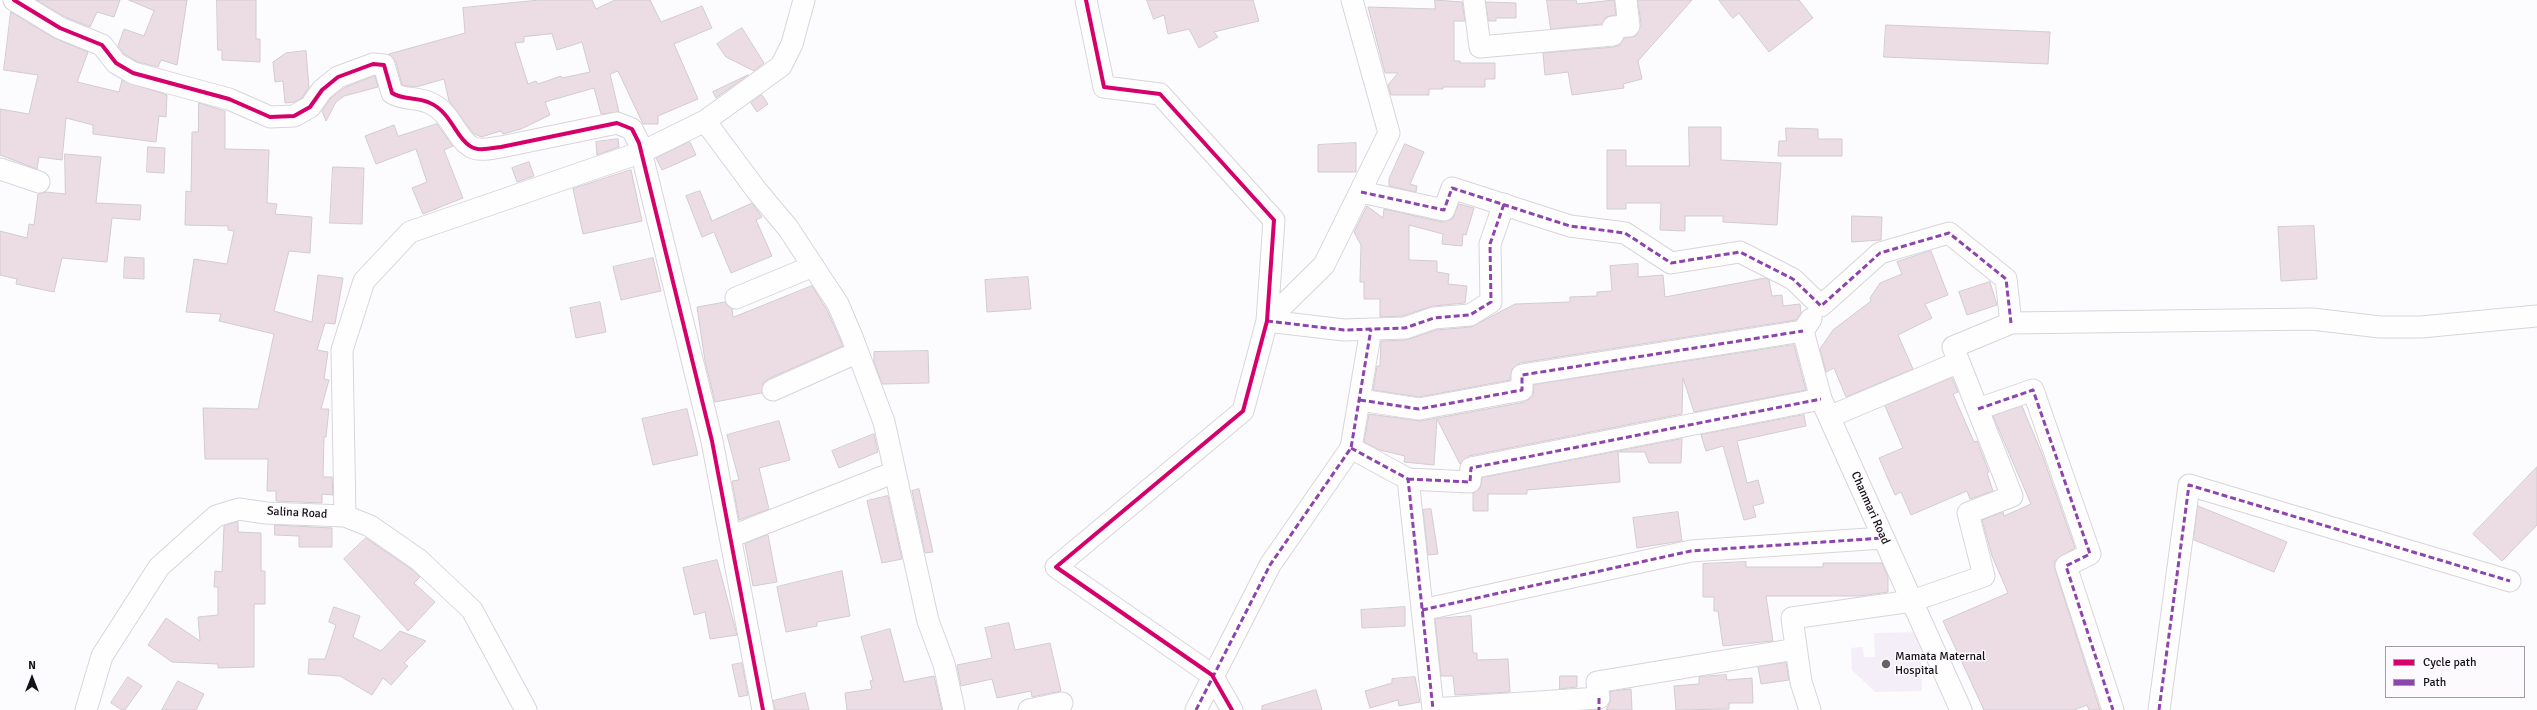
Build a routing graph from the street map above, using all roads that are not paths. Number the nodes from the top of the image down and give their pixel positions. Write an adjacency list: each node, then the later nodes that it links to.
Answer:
1 (14, 0): 8 (street)
2 (804, 0): 7 (street)
3 (1086, 0): 17 (street)
4 (1352, 0): 11 (street)
5 (1474, 0): 6 (street)
6 (1626, 0)
7 (705, 121): 8 (street); 13 (street)
8 (642, 152): 30 (street); 31 (street)
9 (0, 169): 10 (street)
10 (39, 182)
11 (1361, 192): 12 (street); 17 (street)
12 (1504, 204): 15 (street); 19 (street)
13 (813, 266): 14 (street); 21 (street)
14 (736, 298)
15 (1821, 306): 18 (street); 20 (street)
16 (2537, 316): 18 (street)
17 (1267, 321): 19 (street); 37 (street)
18 (2011, 323): 22 (street)
19 (1371, 329): 24 (street)
20 (1803, 331): 24 (street); 25 (street, Chanmari Road)
21 (856, 353): 23 (street); 28 (street)
22 (1959, 362): 25 (street); 26 (street)
23 (773, 390)
24 (1360, 400): 27 (street)
25 (1825, 408): 29 (street); 32 (street, Chanmari Road)
26 (1978, 409): 34 (street); 49 (street)
27 (1351, 448): 29 (street); 37 (street)
28 (895, 472): 31 (street); 43 (street)
29 (1408, 479): 35 (street)
30 (345, 516): 40 (street, Salina Road); 41 (street, Salina Road)
31 (730, 537): 42 (street)
32 (1883, 538): 34 (street, Chanmari Road); 35 (street)
33 (2510, 581): 50 (street)
34 (1912, 601): 36 (street); 48 (street, Chanmari Road)
35 (1422, 610): 39 (street)
36 (1796, 649): 39 (street); 47 (street)
37 (1212, 675): 45 (street); 46 (street)
38 (1062, 703): 44 (street)
39 (1599, 704)
40 (86, 710)
41 (526, 710)
42 (763, 710)
43 (954, 710)
44 (1029, 710)
45 (1196, 710)
46 (1232, 710)
47 (1810, 710)
48 (1961, 710)
49 (2113, 710)
50 (2159, 710)

